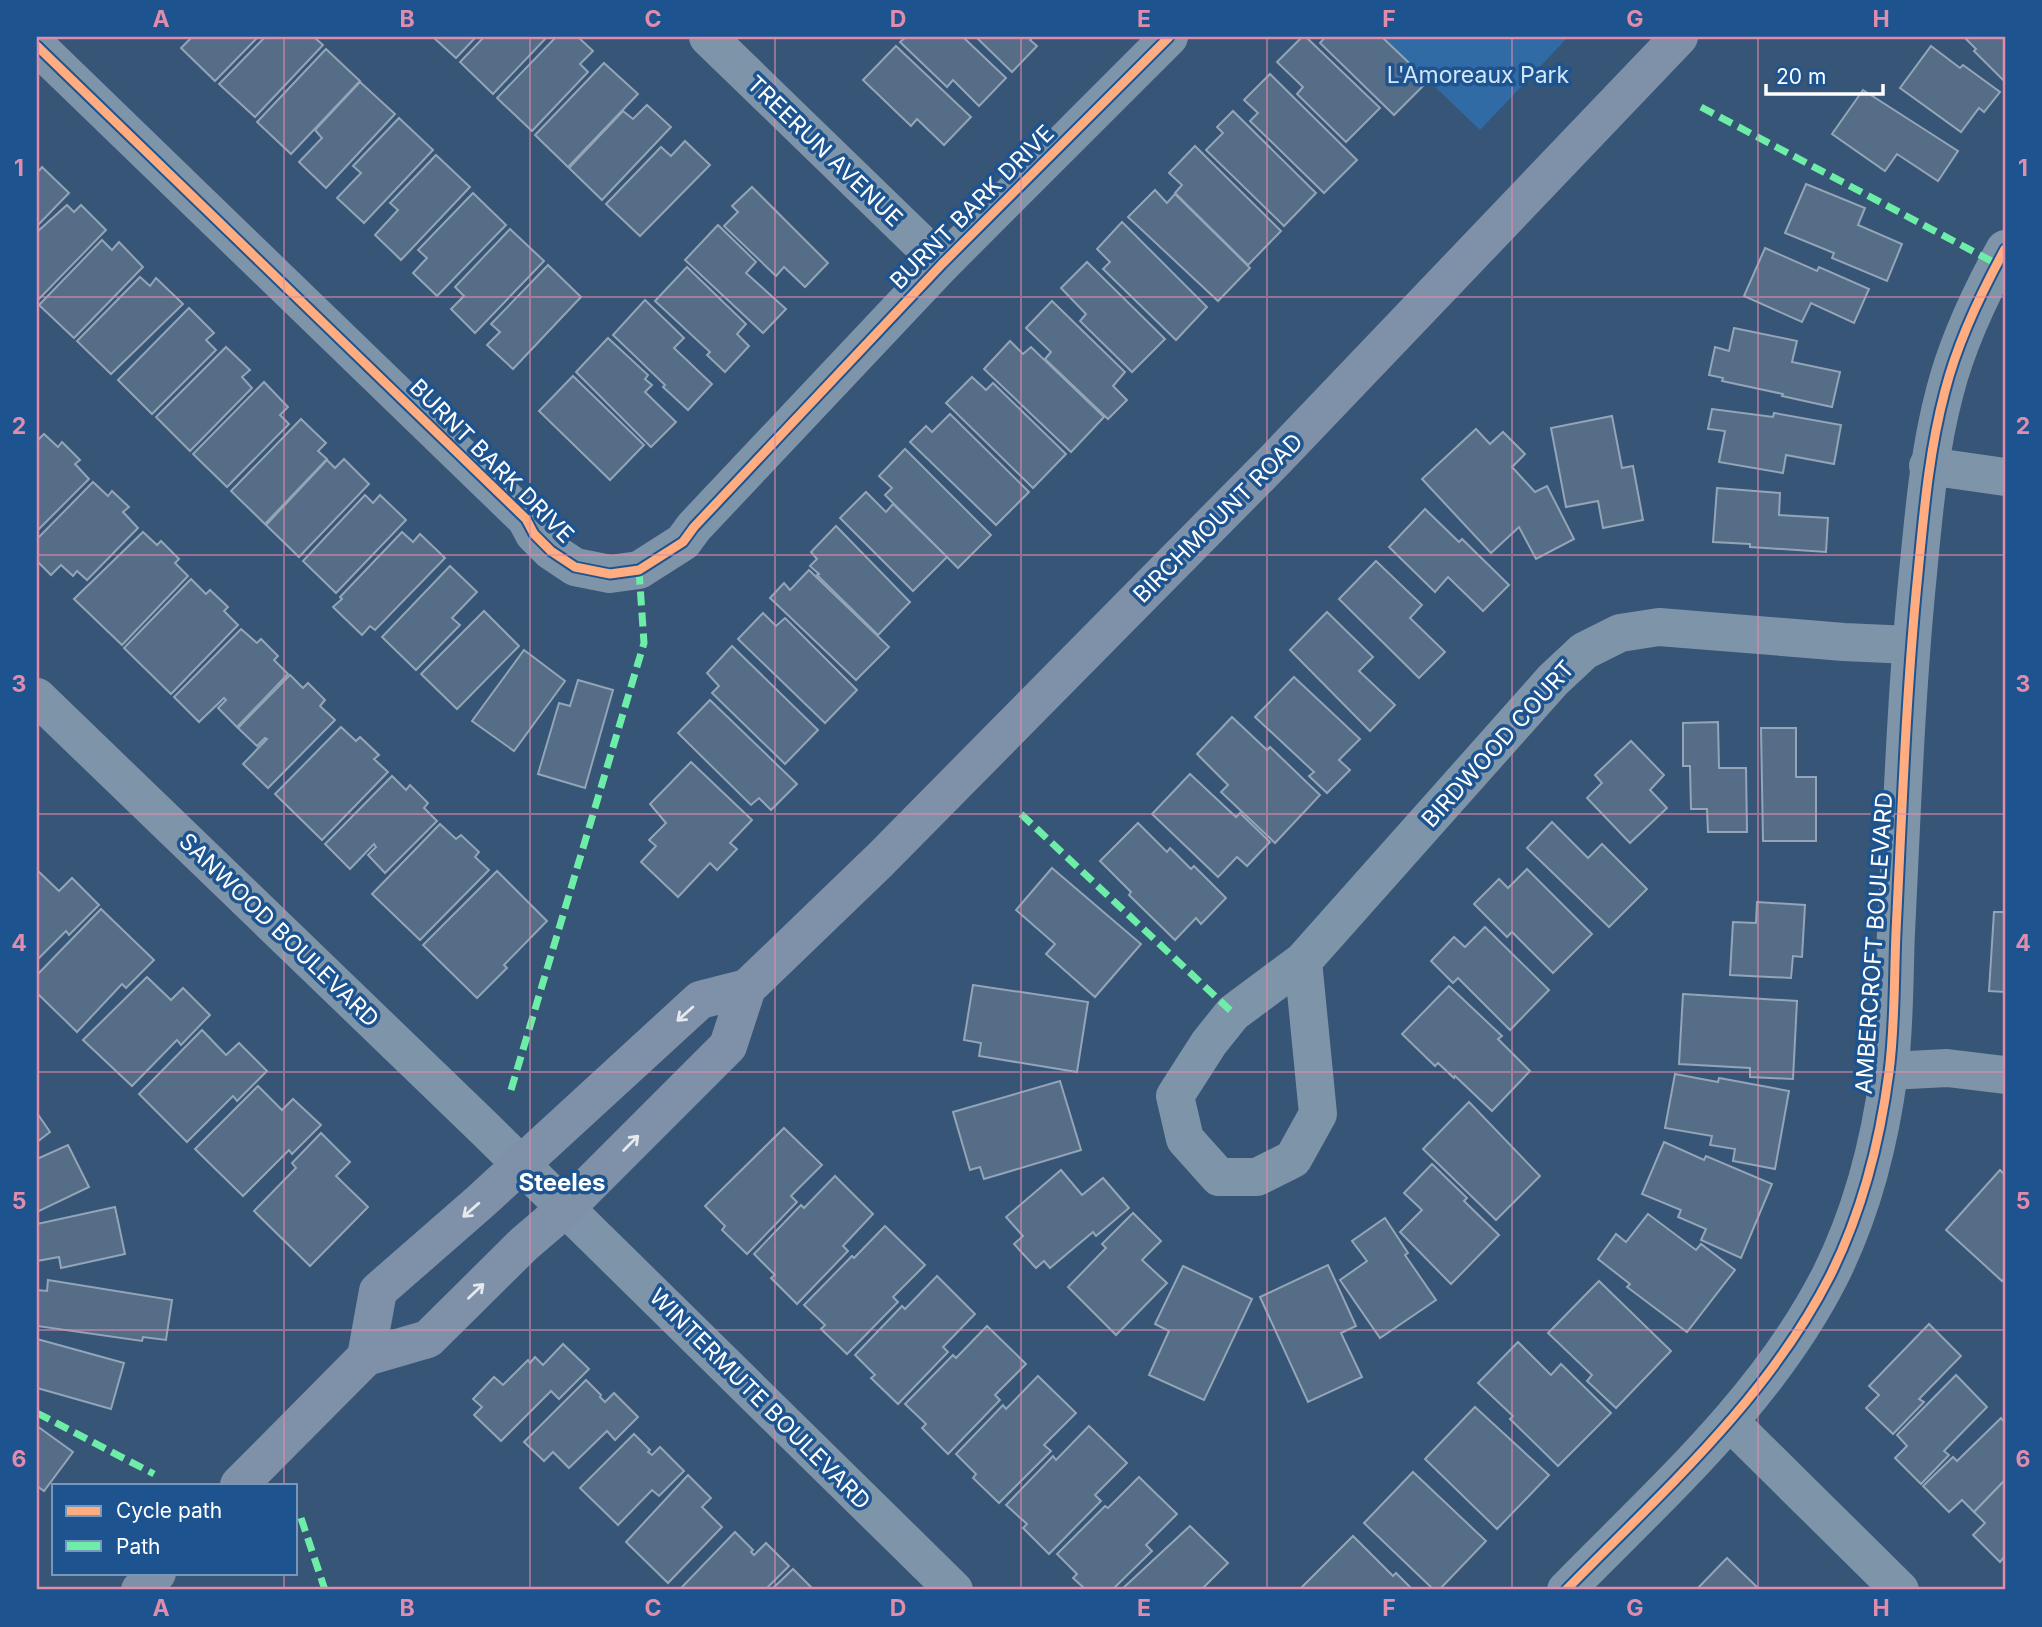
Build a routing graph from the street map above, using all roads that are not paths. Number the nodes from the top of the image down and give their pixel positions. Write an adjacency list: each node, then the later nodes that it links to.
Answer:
1 (708, 37): 6 (street, TREERUN AVENUE)
2 (1169, 37): 6 (street, BURNT BARK DRIVE)
3 (1679, 37): 12 (main road, BIRCHMOUNT ROAD)
4 (37, 46): 6 (street, BURNT BARK DRIVE)
5 (2005, 249): 7 (street, AMBERCROFT BOULEVARD)
6 (942, 264)
7 (1928, 466): 8 (street); 9 (street, AMBERCROFT BOULEVARD)
8 (2005, 477)
9 (1910, 645): 11 (street, BIRDWOOD COURT); 13 (street, AMBERCROFT BOULEVARD)
10 (37, 697): 15 (street, SANWOOD BOULEVARD)
11 (1304, 961): 11 (street, BIRDWOOD COURT)
12 (747, 988): 15 (main road, BIRCHMOUNT ROAD, one-way to 15); 16 (main road, BIRCHMOUNT ROAD, one-way to 12)
13 (1889, 1071): 14 (street); 18 (street, AMBERCROFT BOULEVARD)
14 (2005, 1075)
15 (521, 1164): 16 (street, SANWOOD BOULEVARD); 17 (main road, BIRCHMOUNT ROAD, one-way to 17)
16 (566, 1208): 17 (main road, BIRCHMOUNT ROAD, one-way to 16); 22 (street, WINTERMUTE BOULEVARD)
17 (366, 1357): 19 (main road, BIRCHMOUNT ROAD)
18 (1730, 1422): 23 (street, AMBERCROFT BOULEVARD); 24 (street)
19 (240, 1484)
20 (155, 1574): 21 (main road)
21 (140, 1590)
22 (954, 1590)
23 (1566, 1590)
24 (1900, 1590)

